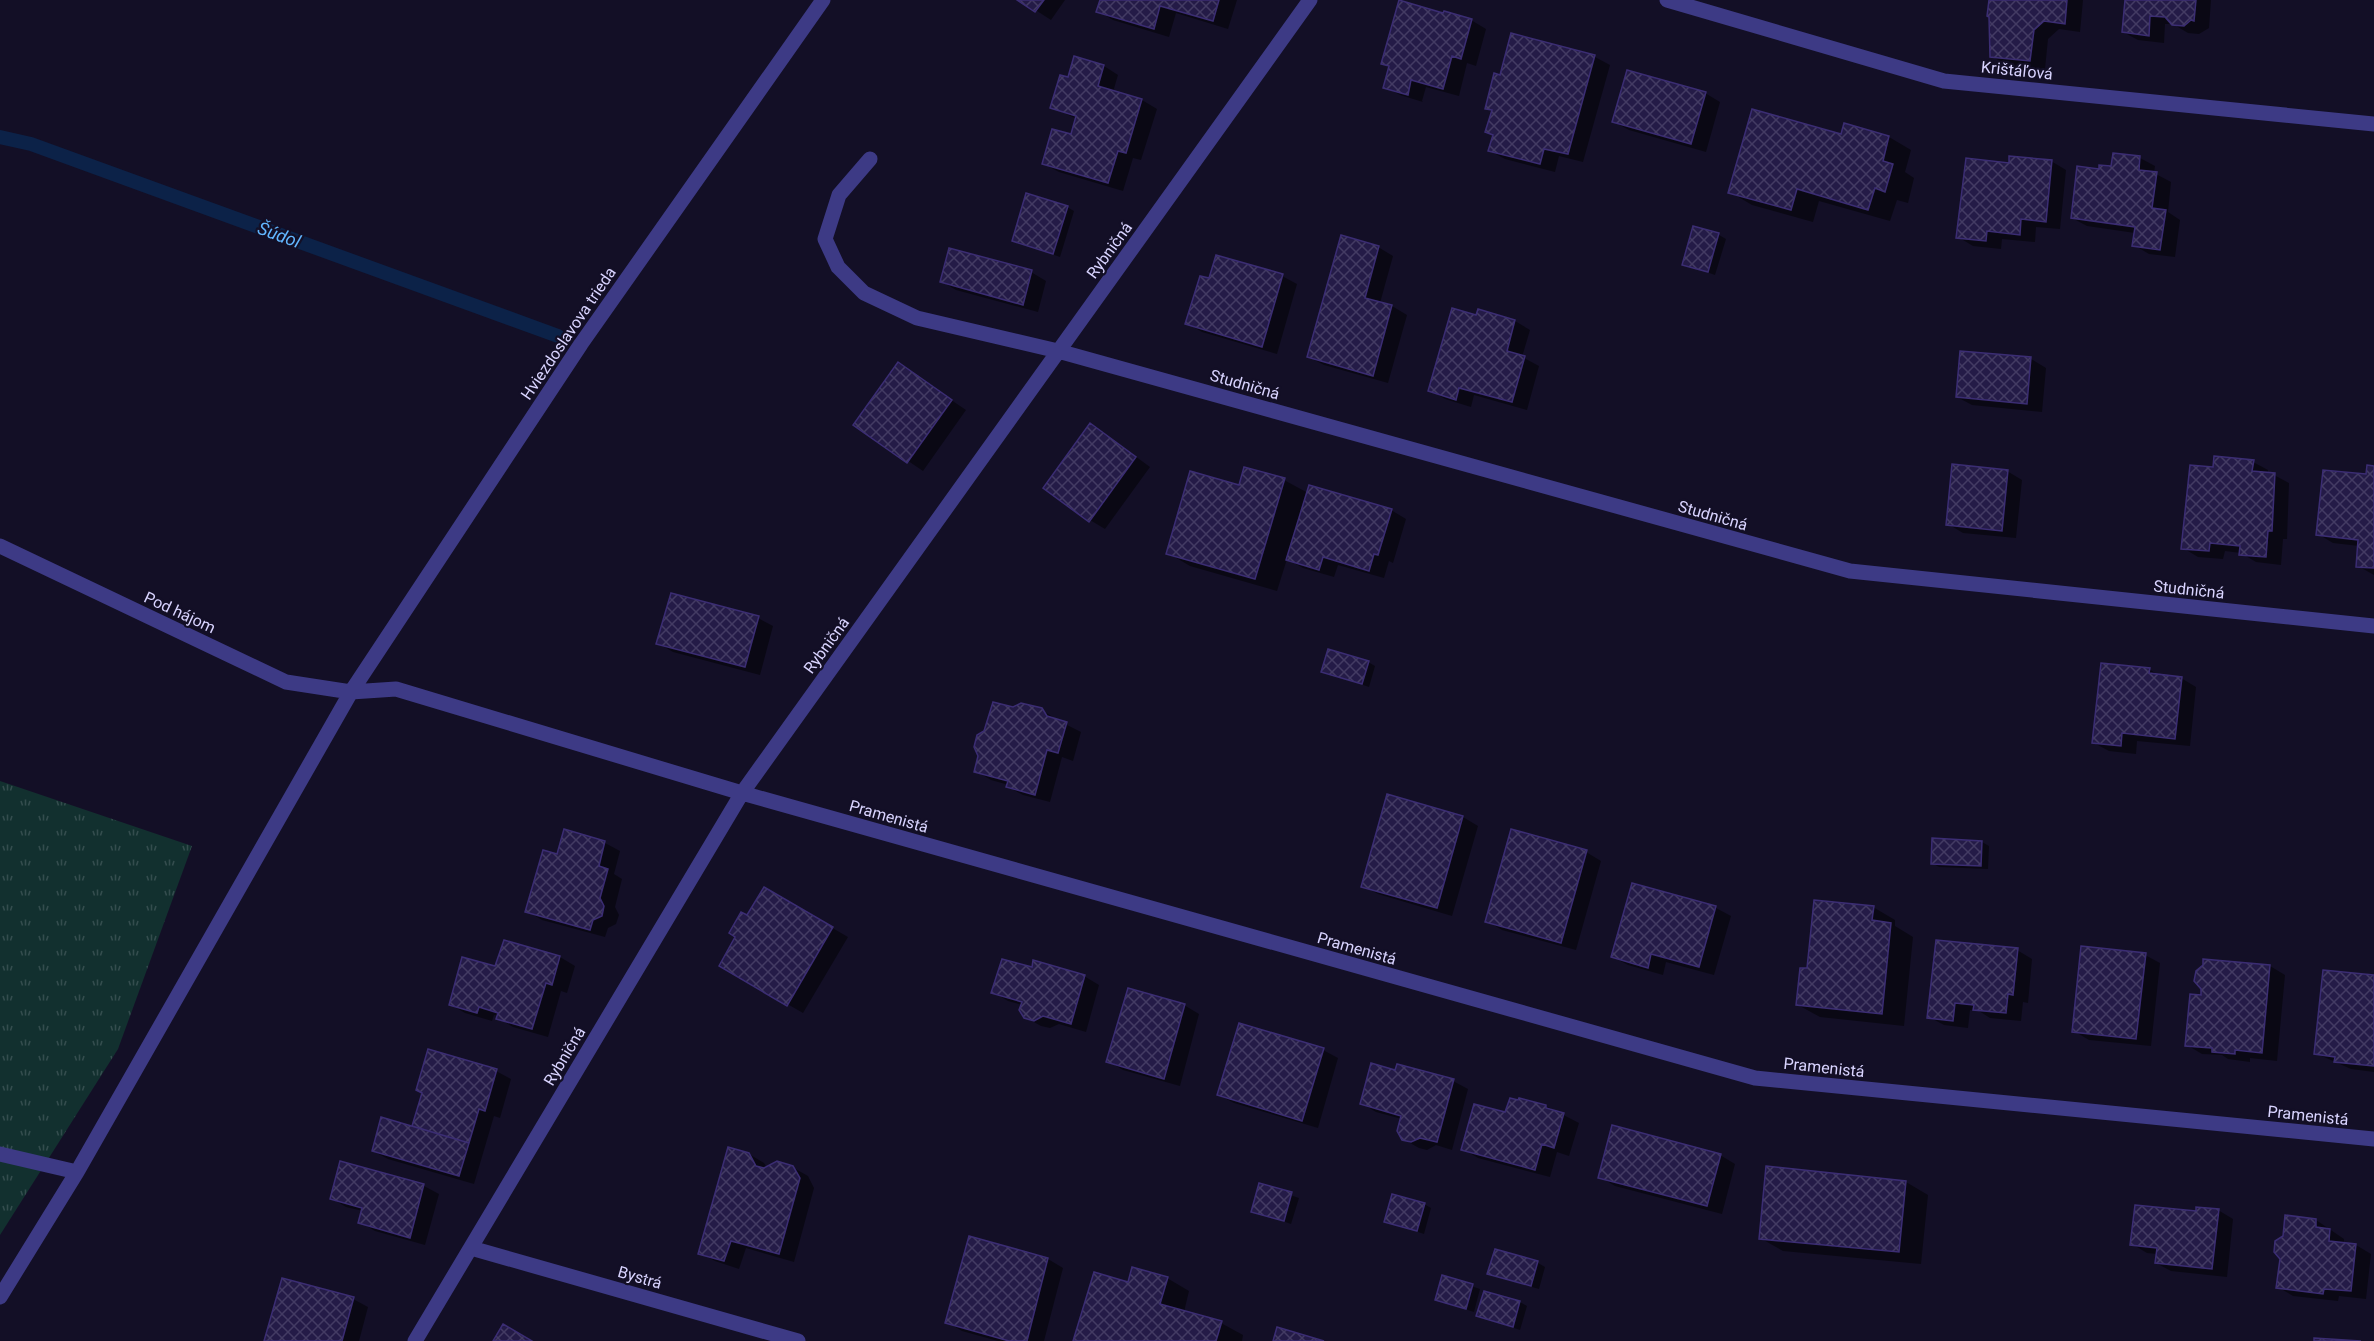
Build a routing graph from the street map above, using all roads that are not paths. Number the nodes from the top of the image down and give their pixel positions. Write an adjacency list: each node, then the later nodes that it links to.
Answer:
1 (823, 0): 9 (street, Hviezdoslavova trieda)
2 (1310, 0): 6 (street, Rybničná)
3 (1666, 0): 4 (street, Krištáľová)
4 (2374, 124)
5 (870, 159): 6 (street, Studničná)
6 (1059, 351): 8 (street, Studničná); 10 (street, Rybničná)
7 (0, 546): 9 (street, Pod hájom)
8 (2374, 626)
9 (351, 692): 10 (street, Pramenistá); 13 (street, Hviezdoslavova trieda)
10 (742, 794): 11 (street, Pramenistá); 14 (street, Rybničná)
11 (2374, 1139)
12 (0, 1154): 13 (street)
13 (77, 1172): 15 (street, Hviezdoslavova trieda)
14 (471, 1248): 16 (street, Rybničná); 17 (street, Bystrá)
15 (0, 1297)
16 (415, 1341)
17 (798, 1341)

